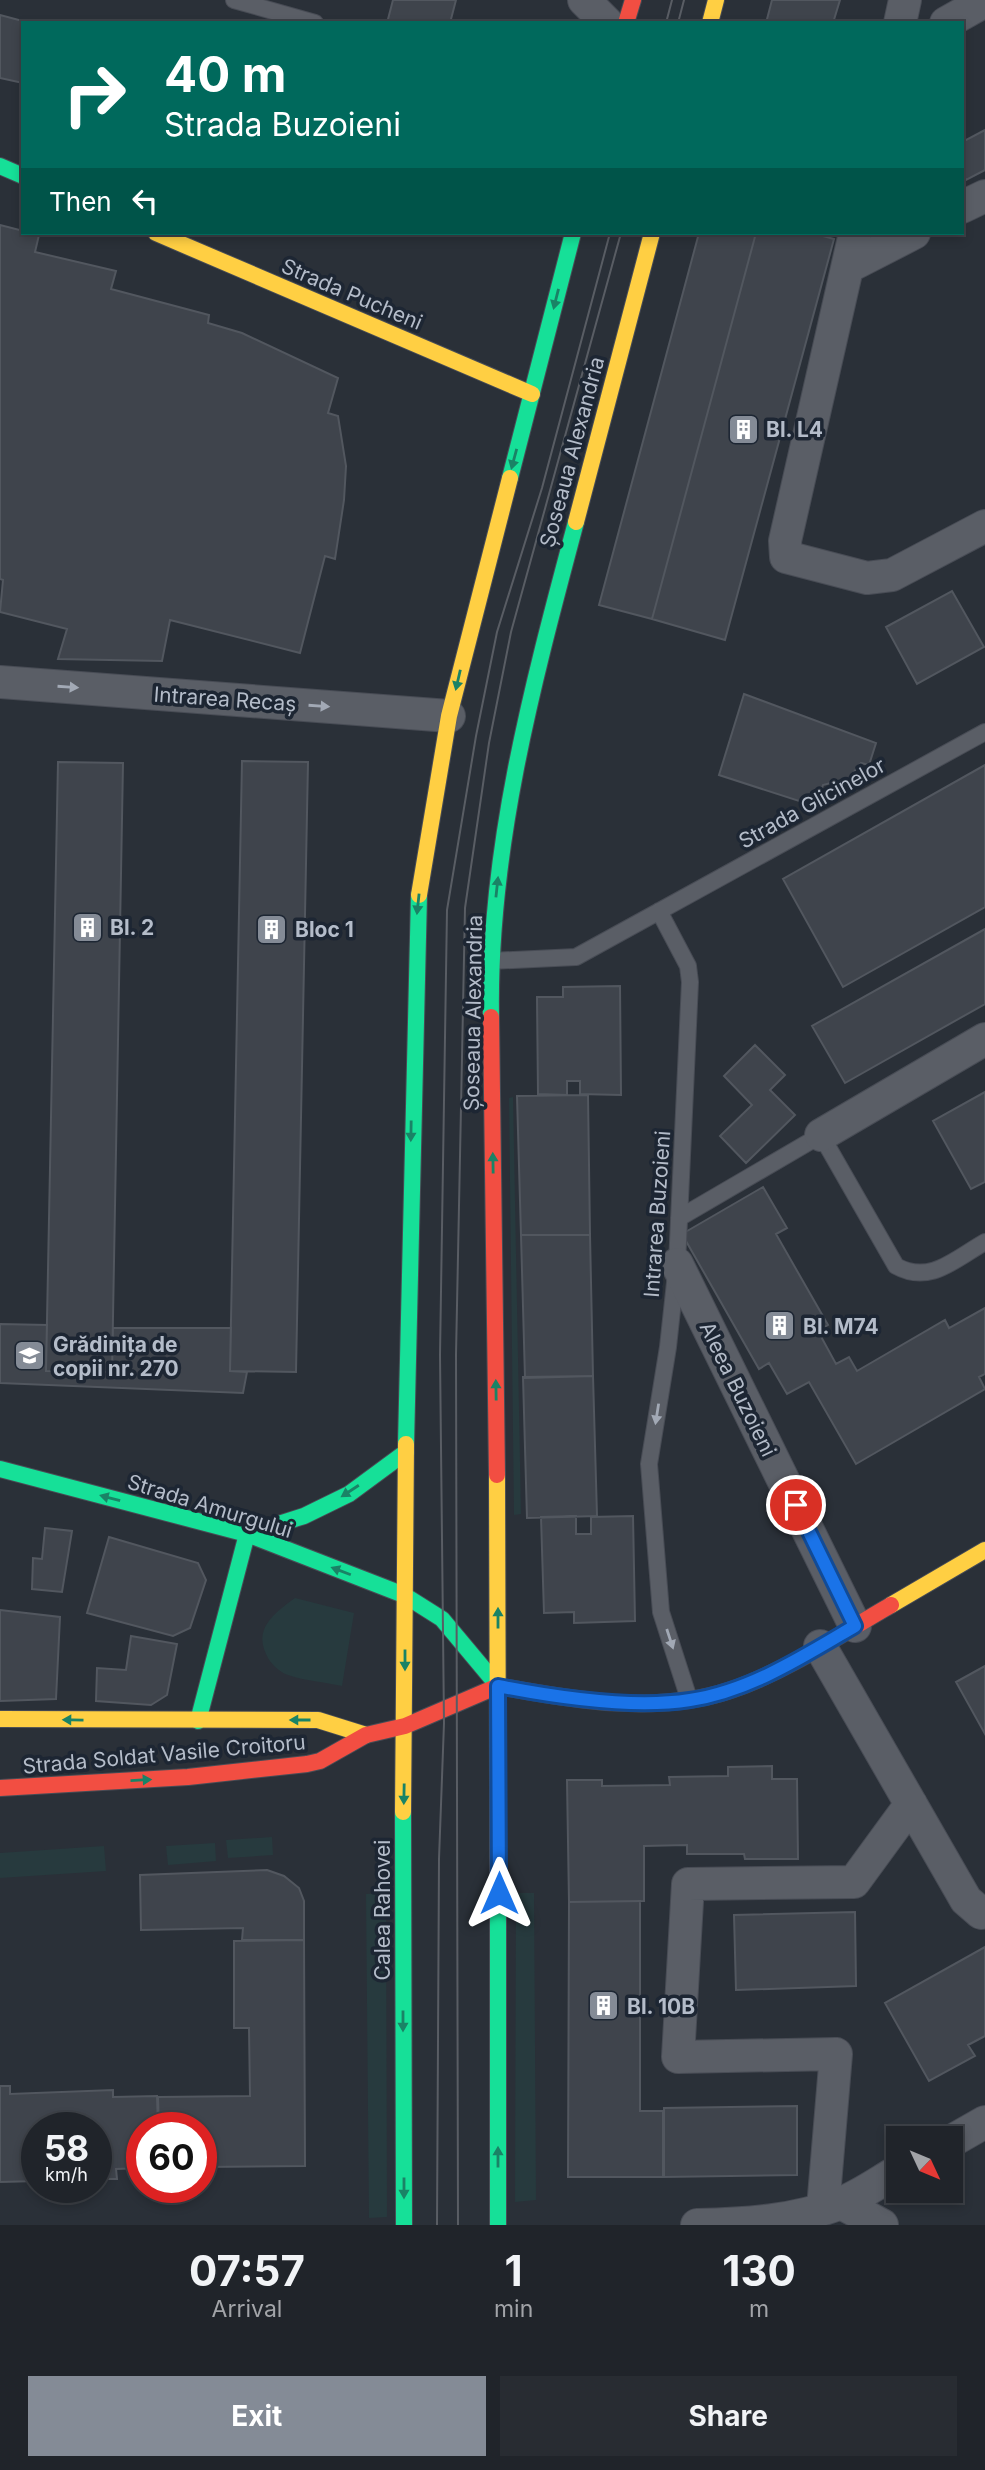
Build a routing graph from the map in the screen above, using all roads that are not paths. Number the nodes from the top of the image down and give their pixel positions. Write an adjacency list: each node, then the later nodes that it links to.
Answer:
1 (234, 0): 7 (lane)
2 (584, 0): 8 (street)
3 (632, 0): 9 (main road)
4 (716, 0): 10 (main road)
5 (905, 0): 11 (street)
6 (985, 1): 12 (street)
7 (308, 21)
8 (605, 21)
9 (627, 21)
10 (711, 21)
11 (900, 21)
12 (950, 21)
13 (0, 166): 14 (main road)
14 (21, 175)
15 (985, 195): 16 (street)
16 (964, 206)
17 (161, 235): 23 (main road, Strada Pucheni)
18 (572, 235): 23 (main road, one-way to 23)
19 (651, 235): 29 (main road, Șoseaua Alexandria, one-way to 19)
20 (855, 235): 22 (street)
21 (910, 235): 22 (street)
22 (848, 267): 24 (street)
23 (532, 394): 26 (main road, one-way to 26)
24 (985, 526)
25 (0, 682): 26 (street, Intrarea Recaș, one-way to 26)
26 (449, 716): 35 (main road, one-way to 35)
27 (985, 732): 28 (lane, Strada Glicinelor)
28 (659, 911): 29 (lane); 32 (lane, Intrarea Buzoieni)
29 (490, 961): 42 (main road, Șoseaua Alexandria, one-way to 29)
30 (985, 1039): 31 (street)
31 (821, 1135): 32 (lane); 33 (lane)
32 (679, 1218): 34 (lane, Intrarea Buzoieni)
33 (985, 1242)
34 (677, 1264): 40 (street, Aleea Buzoieni); 43 (lane, Intrarea Buzoieni, one-way to 43)
35 (406, 1452): 37 (main road, one-way to 37); 39 (main road)
36 (0, 1469): 37 (main road, Strada Amurgului, one-way to 36)
37 (247, 1534): 39 (main road, Strada Amurgului, one-way to 37); 45 (main road)
38 (985, 1550): 40 (main road)
39 (404, 1595): 42 (main road, Strada Amurgului); 46 (main road, Calea Rahovei, one-way to 46)
40 (855, 1626): 41 (main road)
41 (820, 1646): 43 (main road); 49 (street)
42 (498, 1686): 43 (main road); 46 (main road, Strada Soldat Vasile Croitoru); 56 (main road, one-way to 42)
43 (689, 1700)
44 (0, 1719): 45 (main road, Strada Soldat Vasile Croitoru, one-way to 44)
45 (198, 1721): 47 (main road, Strada Soldat Vasile Croitoru, one-way to 45)
46 (405, 1726): 47 (main road, Strada Soldat Vasile Croitoru); 55 (main road, Calea Rahovei, one-way to 55)
47 (366, 1735): 48 (main road, Strada Soldat Vasile Croitoru, one-way to 47)
48 (0, 1788)
49 (911, 1804): 50 (street); 54 (street)
50 (985, 1912)
51 (985, 2122): 52 (street)
52 (963, 2135)
53 (886, 2177): 54 (street)
54 (832, 2206): 58 (street); 59 (street)
55 (404, 2225)
56 (498, 2225)
57 (697, 2225): 58 (street)
58 (749, 2225)
59 (881, 2225)

